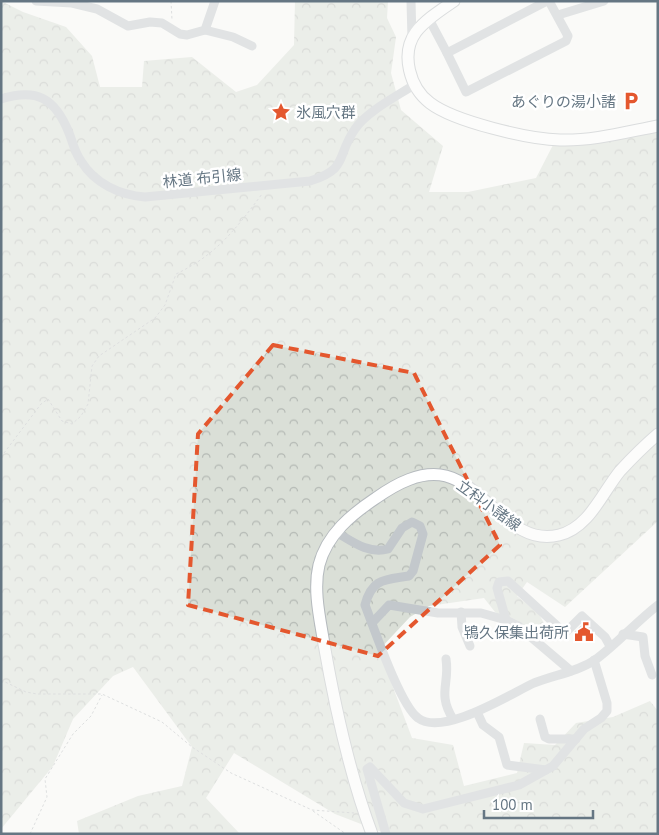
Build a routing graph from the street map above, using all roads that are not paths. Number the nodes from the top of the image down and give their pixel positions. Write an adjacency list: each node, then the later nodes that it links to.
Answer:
1 (36, 1): 9 (street)
2 (215, 1): 9 (street)
3 (411, 1): 10 (street)
4 (454, 1): 8 (main road)
5 (548, 1): 7 (street); 12 (street)
6 (604, 1): 7 (street)
7 (558, 15): 12 (street)
8 (429, 19): 10 (main road); 12 (street)
9 (205, 30): 11 (street)
10 (412, 39): 13 (main road)
11 (252, 46)
12 (446, 53)
13 (414, 85): 14 (street, 林道 布引線); 15 (main road)
14 (1, 99)
15 (658, 126)
16 (657, 436): 17 (main road, 立科小諸線)
17 (336, 532): 21 (street); 34 (main road, 立科小諸線)
18 (658, 605): 22 (street)
19 (461, 612): 20 (street); 21 (street); 23 (street)
20 (506, 620): 24 (street); 27 (street)
21 (372, 623): 30 (street)
22 (623, 634): 24 (street); 28 (street)
23 (470, 646)
24 (610, 646): 26 (street)
25 (446, 659): 30 (street)
26 (594, 660): 27 (street); 32 (street)
27 (571, 672): 29 (street)
28 (652, 675)
29 (477, 712): 30 (street); 33 (street)
30 (453, 719)
31 (540, 720): 32 (street)
32 (576, 739): 33 (street)
33 (546, 770): 35 (street)
34 (372, 834)
35 (386, 834)

